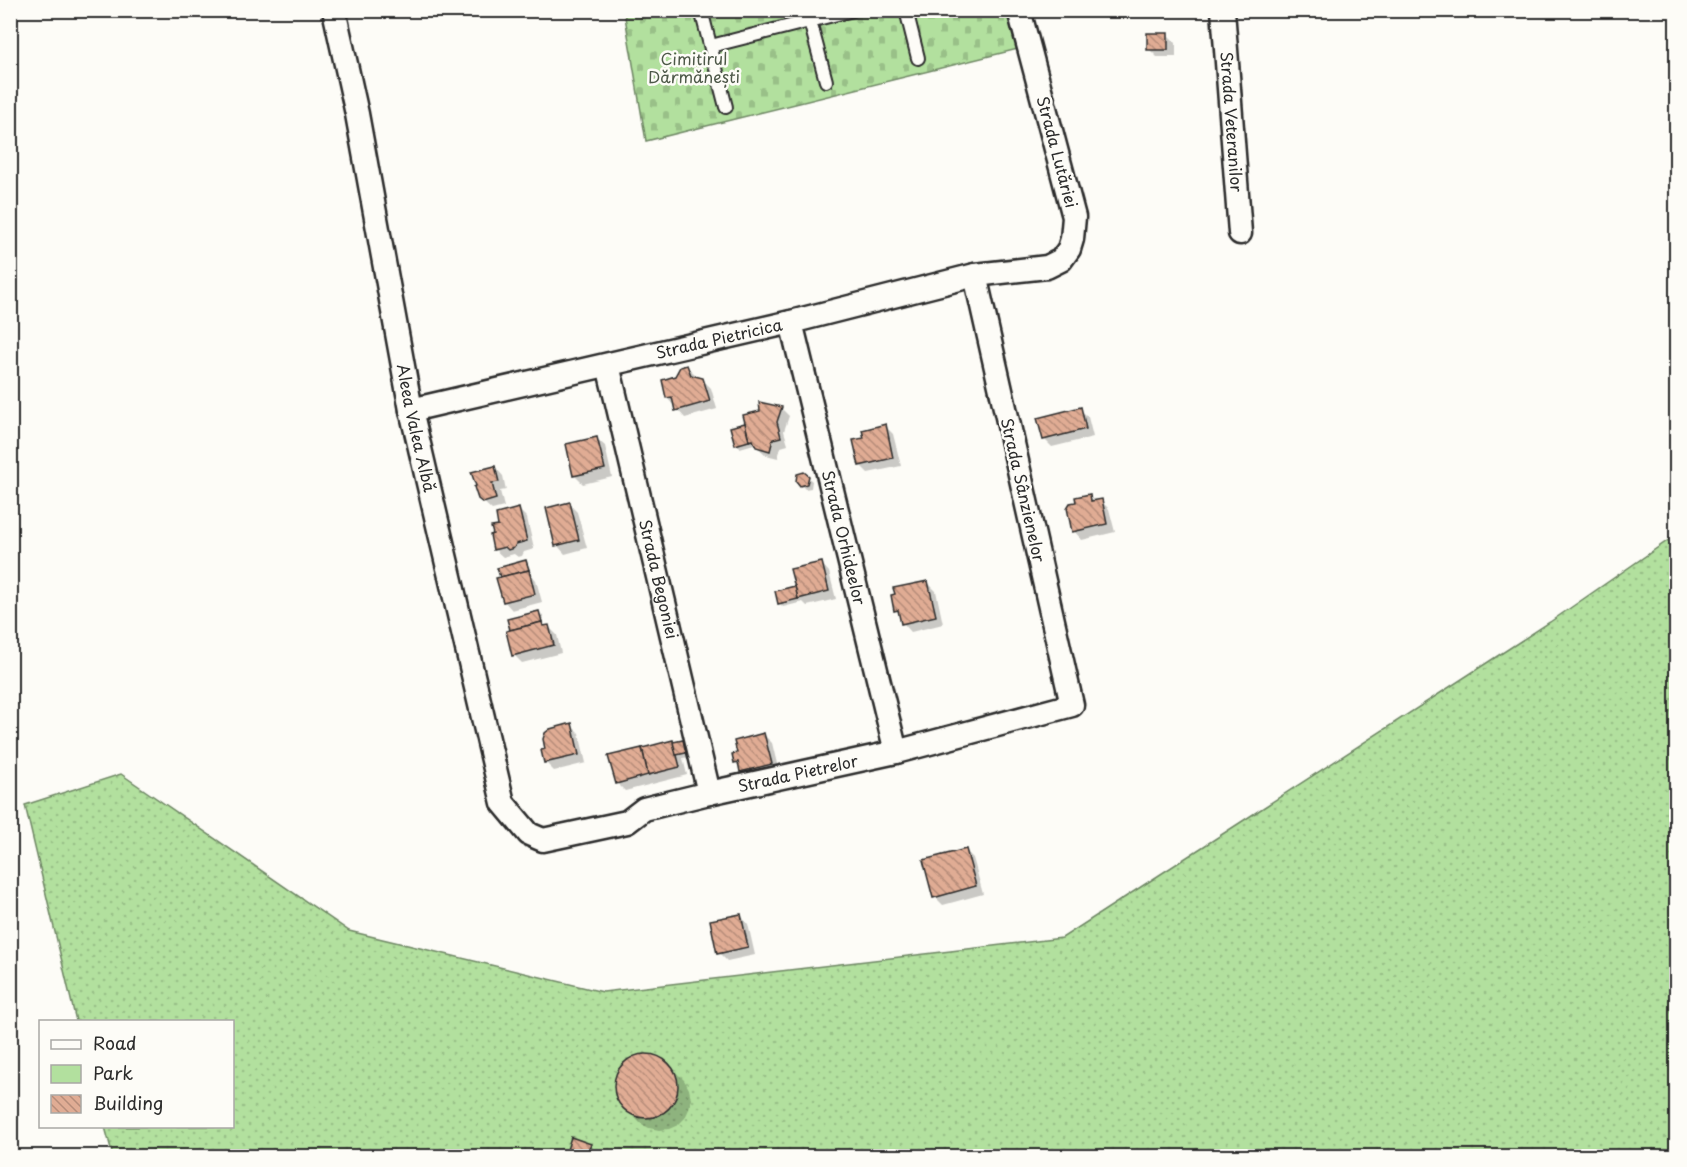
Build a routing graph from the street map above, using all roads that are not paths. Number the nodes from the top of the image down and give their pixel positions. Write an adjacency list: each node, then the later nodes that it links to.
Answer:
1 (334, 10): 17 (street, Aleea Valea Albă)
2 (702, 10): 8 (lane)
3 (853, 10): 7 (lane)
4 (906, 10): 9 (lane)
5 (1019, 10): 13 (street, Strada Lutăriei)
6 (1224, 10): 12 (street, Strada Veteranilor)
7 (808, 16): 8 (lane); 10 (lane)
8 (711, 46): 11 (lane)
9 (918, 57)
10 (826, 81)
11 (726, 107)
12 (1240, 233)
13 (1029, 269): 14 (street, Strada Pietricica)
14 (975, 275): 15 (street, Strada Pietricica); 18 (street, Strada Sânzienelor)
15 (791, 322): 16 (street, Strada Pietricica); 19 (street, Strada Orhideelor)
16 (608, 365): 17 (street, Strada Pietricica); 20 (street, Strada Begoniei)
17 (411, 410): 21 (street, Aleea Valea Albă)
18 (1072, 705): 19 (street, Strada Pietrelor)
19 (896, 752): 20 (street, Strada Pietrelor)
20 (709, 793): 21 (street, Strada Pietrelor)
21 (529, 834)

